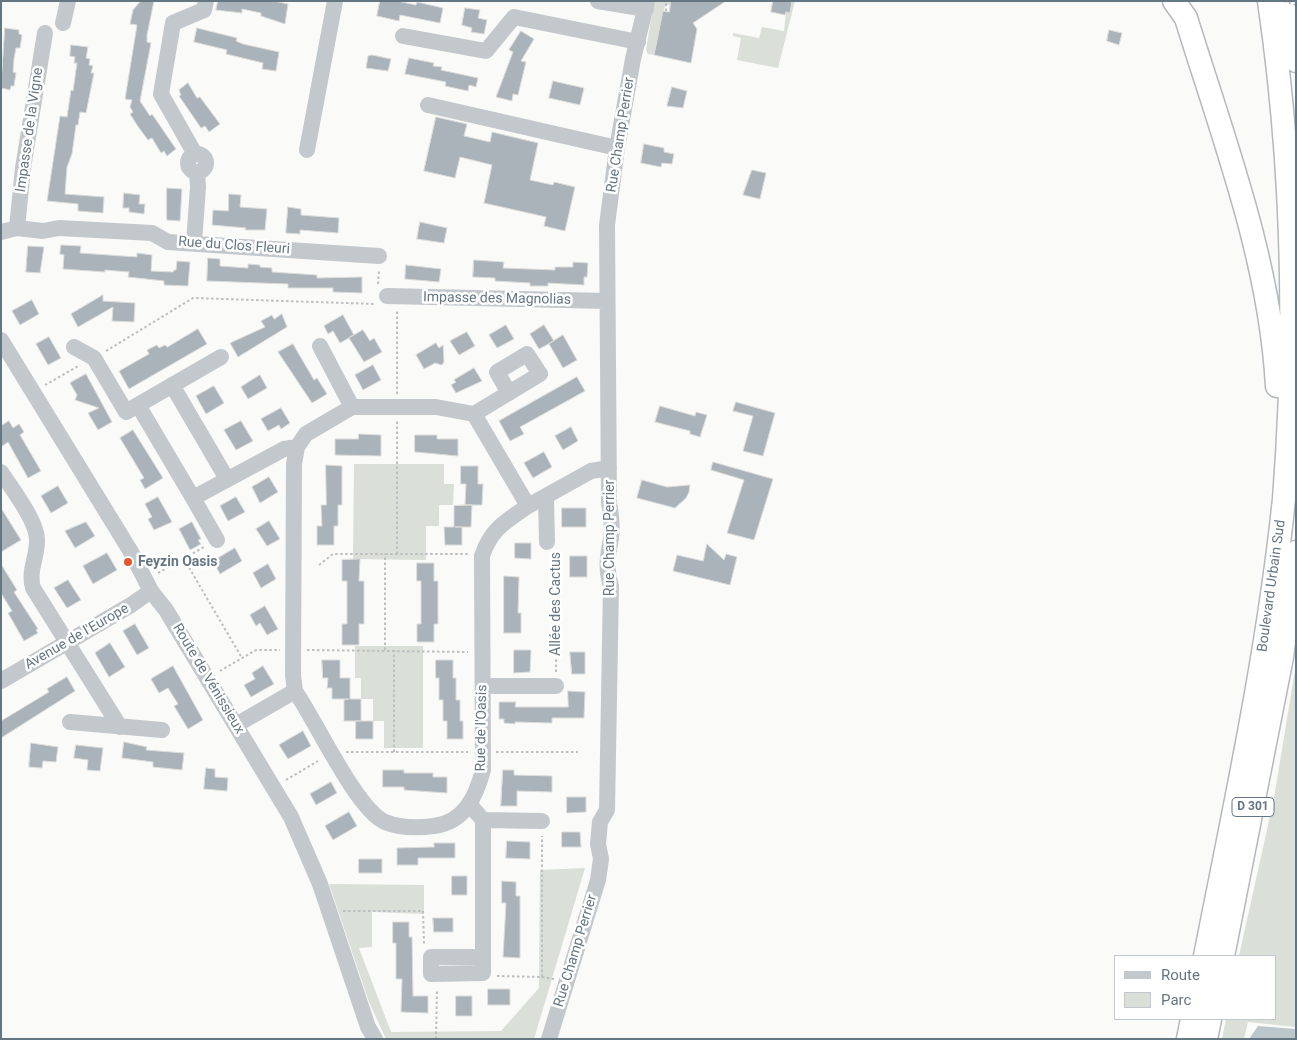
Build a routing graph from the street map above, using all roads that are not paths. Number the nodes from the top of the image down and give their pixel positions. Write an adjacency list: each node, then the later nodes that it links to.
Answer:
1 (68, 1): 9 (street)
2 (206, 1): 19 (street)
3 (335, 1): 16 (street)
4 (598, 1): 8 (street)
5 (1174, 1): 37 (highway)
6 (1269, 1): 37 (highway, Boulevard Urbain Sud / D 301)
7 (1286, 1): 13 (highway)
8 (646, 5): 12 (street, Rue Champ Perrier)
9 (63, 24)
10 (45, 33): 17 (street, Impasse de la Vigne)
11 (404, 36): 12 (street)
12 (638, 42): 15 (street, Rue Champ Perrier)
13 (1296, 62)
14 (428, 105): 15 (street)
15 (617, 148): 22 (street, Rue Champ Perrier)
16 (307, 150)
17 (18, 228): 18 (street, Rue du Clos Fleuri); 19 (street, Rue du Clos Fleuri)
18 (1, 232)
19 (194, 243): 20 (street, Rue du Clos Fleuri)
20 (379, 256)
21 (385, 297): 22 (street, Impasse des Magnolias)
22 (607, 301): 33 (street, Rue Champ Perrier)
23 (1, 340): 43 (street, Route de Vénissieux)
24 (320, 346): 30 (street)
25 (74, 347): 29 (street)
26 (221, 357): 27 (street)
27 (172, 385): 29 (street); 35 (street)
28 (509, 393): 31 (street)
29 (138, 405): 38 (street)
30 (352, 407): 31 (street); 32 (street)
31 (474, 414): 39 (street)
32 (298, 447): 35 (street); 48 (street, Rue de l'Oasis)
33 (609, 468): 36 (street, Rue de l'Oasis); 62 (street, Rue Champ Perrier)
34 (1, 472): 44 (street)
35 (227, 479): 38 (street)
36 (546, 497): 39 (street, Rue de l'Oasis); 41 (street, Allée des Cactus)
37 (1284, 497): 56 (highway, Boulevard Urbain Sud / D 301)
38 (193, 498): 40 (street)
39 (528, 506): 46 (street, Rue de l'Oasis)
40 (217, 540)
41 (547, 542)
42 (1296, 552): 57 (highway, Boulevard Urbain Sud / D 301)
43 (152, 584): 44 (street, Avenue de l'Europe); 50 (street, Route de Vénissieux)
44 (68, 641): 45 (street, Avenue de l'Europe); 51 (street)
45 (1, 681)
46 (483, 686): 47 (street); 53 (street, Rue de l'Oasis)
47 (556, 686)
48 (295, 691): 50 (street); 53 (street, Rue de l'Oasis)
49 (70, 722): 51 (street)
50 (236, 725): 61 (street, Route de Vénissieux)
51 (120, 726): 52 (street)
52 (162, 730)
53 (470, 805): 54 (street)
54 (483, 820): 55 (street); 58 (street)
55 (542, 821)
56 (1204, 955)
57 (1223, 955)
58 (483, 965): 58 (street)
59 (1192, 1020): 63 (highway)
60 (1210, 1020): 64 (highway)
61 (375, 1039)
62 (549, 1039)
63 (1188, 1039)
64 (1206, 1039)

